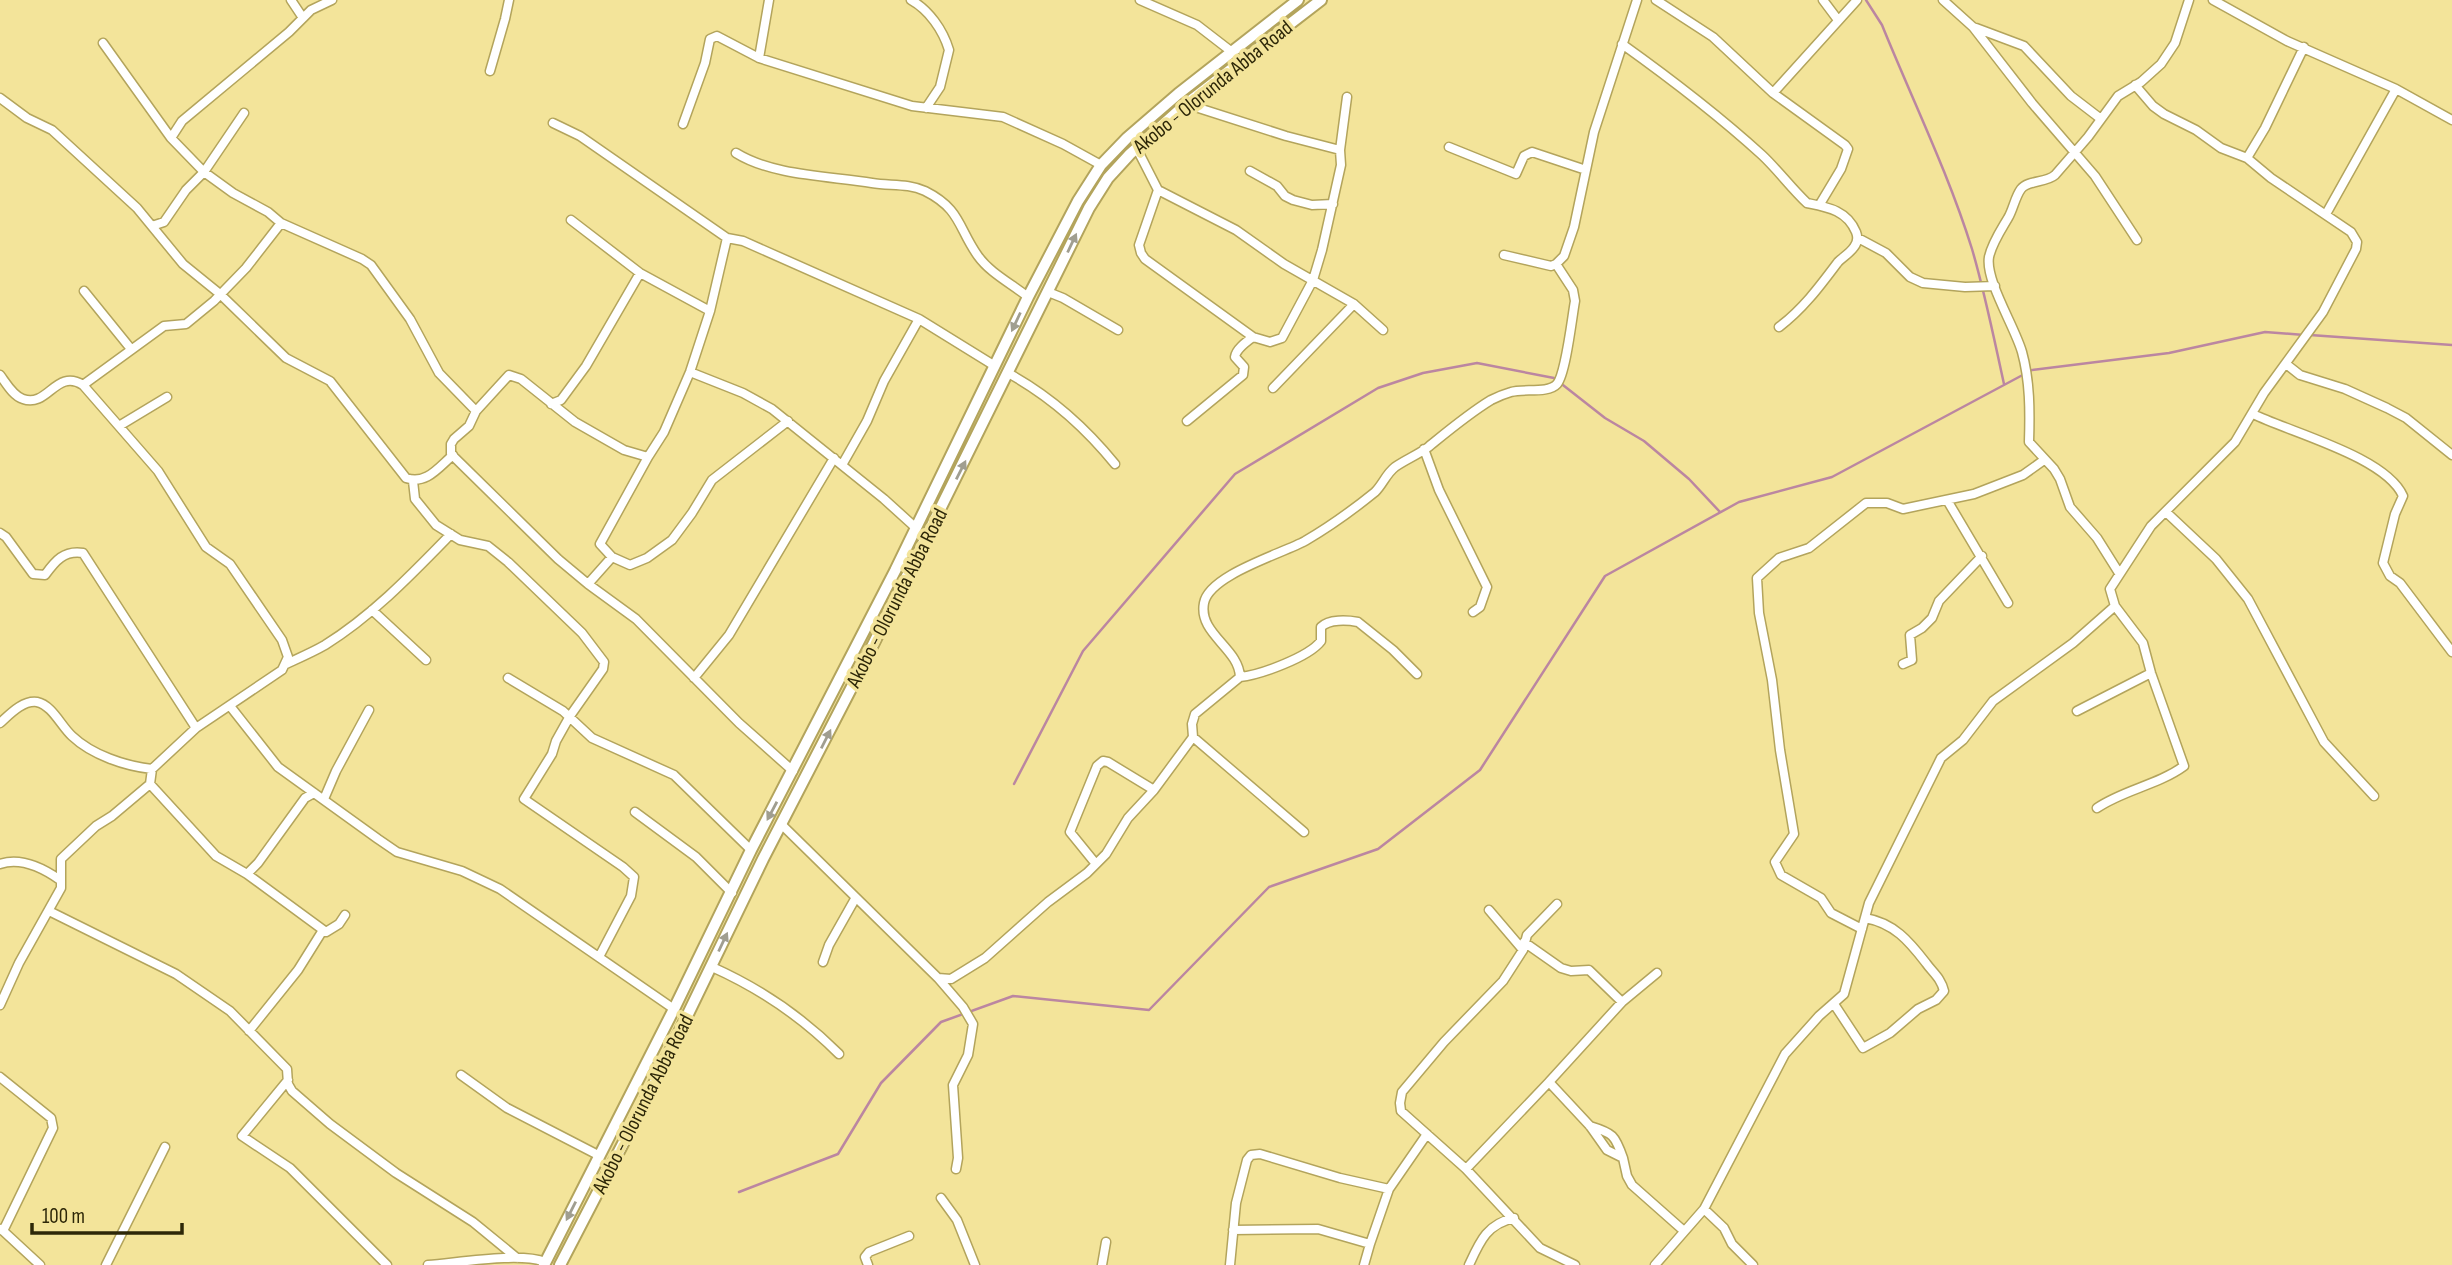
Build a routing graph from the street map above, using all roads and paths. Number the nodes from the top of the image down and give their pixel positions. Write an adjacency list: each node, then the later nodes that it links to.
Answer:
1 (291, 0): 16 (street)
2 (332, 0): 16 (street)
3 (509, 0): 24 (street)
4 (769, 0): 23 (street)
5 (911, 0): 31 (street)
6 (1140, 0): 22 (street)
7 (1298, 0): 22 (main road, Akobo - Olorunda Abba Road)
8 (1321, 0): 30 (main road, Akobo - Olorunda Abba Road)
9 (1637, 0): 20 (street)
10 (1656, 0): 27 (street)
11 (1823, 0): 17 (street)
12 (1857, 0): 17 (street)
13 (1943, 0): 18 (street)
14 (2189, 0): 25 (street)
15 (2213, 0): 21 (street)
16 (303, 18): 37 (street)
17 (1838, 20): 27 (street)
18 (1973, 27): 33 (street); 41 (street)
19 (103, 43): 37 (street)
20 (1622, 44): 45 (street); 50 (street)
21 (2304, 47): 26 (street); 43 (street)
22 (1232, 52): 44 (main road, Akobo - Olorunda Abba Road)
23 (759, 58): 31 (street); 36 (street)
24 (489, 71)
25 (2135, 85): 33 (street); 43 (street)
26 (2396, 89): 34 (street); 51 (street)
27 (1773, 93): 50 (street)
28 (1347, 97): 40 (street)
29 (0, 98): 54 (street)
30 (1186, 104): 39 (main road, Akobo - Olorunda Abba Road); 40 (street)
31 (926, 108): 44 (street)
32 (244, 113): 47 (street)
33 (2101, 118): 41 (street)
34 (2452, 120)
35 (553, 123): 55 (street)
36 (683, 124)
37 (171, 138): 47 (street)
38 (1449, 147): 45 (street)
39 (1137, 149): 48 (street); 61 (main road, Akobo - Olorunda Abba Road, one-way to 39)
40 (1340, 150): 49 (street)
41 (2073, 152): 57 (street); 64 (street)
42 (736, 153): 68 (street)
43 (2247, 159): 51 (street)
44 (1101, 165): 59 (main road, Akobo - Olorunda Abba Road)
45 (1586, 170): 60 (street)
46 (1250, 171): 49 (street)
47 (204, 172): 53 (street); 54 (street)
48 (1158, 190): 63 (street); 75 (street)
49 (1333, 204): 63 (street)
50 (1820, 204): 56 (street)
51 (2326, 214): 77 (street)
52 (571, 220): 62 (street)
53 (281, 223): 67 (street); 87 (street)
54 (152, 226): 67 (street)
55 (727, 238): 70 (street); 71 (street)
56 (1858, 238): 64 (street); 72 (street)
57 (2137, 240)
58 (1503, 255): 60 (street)
59 (1046, 262): 61 (main road); 68 (main road, Akobo - Olorunda Abba Road)
60 (1556, 264): 93 (street)
61 (1060, 269): 66 (main road, Akobo - Olorunda Abba Road)
62 (640, 273): 70 (street); 85 (street)
63 (1313, 280): 69 (street); 75 (street)
64 (1995, 286): 98 (street)
65 (84, 291): 76 (street)
66 (1048, 292): 73 (street); 80 (main road, Akobo - Olorunda Abba Road)
67 (220, 294): 76 (street); 101 (street)
68 (1028, 297): 78 (main road, Akobo - Olorunda Abba Road, one-way to 78)
69 (1354, 304): 74 (street); 83 (street)
70 (710, 311): 79 (street)
71 (919, 319): 78 (street); 100 (street)
72 (1779, 327)
73 (1118, 330)
74 (1383, 330)
75 (1253, 337): 91 (street)
76 (131, 349): 82 (street)
77 (2286, 365): 89 (street); 95 (street)
78 (995, 366): 104 (main road, Akobo - Olorunda Abba Road)
79 (690, 372): 90 (street); 96 (street)
80 (1008, 373): 99 (street); 140 (main road, Akobo - Olorunda Abba Road, one-way to 80)
81 (0, 375): 82 (street)
82 (83, 384): 92 (street)
83 (1273, 388)
84 (167, 397): 92 (street)
85 (561, 400): 86 (street); 88 (street)
86 (551, 404): 87 (street); 88 (street)
87 (476, 411): 94 (street)
88 (563, 413): 96 (street)
89 (2253, 414): 103 (street); 115 (street)
90 (788, 421): 97 (street); 108 (street)
91 (1187, 421)
92 (120, 426): 117 (street)
93 (1424, 449): 114 (street); 121 (street)
94 (453, 455): 101 (street); 110 (street)
95 (2452, 456)
96 (648, 457): 108 (street)
97 (834, 458): 100 (street); 123 (street)
98 (2044, 460): 102 (street); 109 (street)
99 (1115, 464)
100 (842, 465): 104 (street)
101 (413, 481): 106 (street)
102 (1947, 500): 107 (street); 155 (street)
103 (2166, 512): 109 (street); 136 (street)
104 (916, 528): 132 (main road, Akobo - Olorunda Abba Road)
105 (0, 533): 129 (street)
106 (451, 534): 113 (street); 127 (street)
107 (1982, 556): 111 (street); 118 (street)
108 (612, 557): 110 (street)
109 (2119, 573): 112 (street)
110 (588, 584): 123 (street)
111 (2008, 603)
112 (2115, 606): 119 (street); 153 (street)
113 (372, 610): 116 (street); 117 (street)
114 (1473, 612)
115 (2452, 652)
116 (426, 660)
117 (286, 664): 124 (street)
118 (1903, 664)
119 (2151, 673): 126 (street); 138 (street)
120 (1417, 674): 121 (street)
121 (1240, 677): 130 (street)
122 (508, 678): 127 (street)
123 (694, 678): 132 (street)
124 (230, 706): 129 (street); 135 (street)
125 (369, 710): 137 (street)
126 (2077, 711)
127 (570, 716): 142 (street); 157 (street)
128 (0, 723): 131 (street)
129 (197, 728): 131 (street)
130 (1193, 737): 134 (street); 141 (street)
131 (152, 769): 133 (street)
132 (793, 771): 142 (main road, Akobo - Olorunda Abba Road, one-way to 142)
133 (150, 784): 145 (street); 146 (street)
134 (1154, 790): 144 (street); 144 (street)
135 (314, 793): 137 (street); 145 (street)
136 (2374, 796)
137 (324, 799): 157 (street)
138 (2097, 808)
139 (635, 812): 147 (street)
140 (781, 824): 148 (street); 159 (main road, Akobo - Olorunda Abba Road, one-way to 140)
141 (1304, 832)
142 (751, 850): 147 (main road, Akobo - Olorunda Abba Road)
143 (0, 864): 146 (street)
144 (1096, 864): 161 (street)
145 (247, 874): 154 (street)
146 (60, 880): 151 (street)
147 (732, 892): 165 (main road, Akobo - Olorunda Abba Road)
148 (855, 899): 158 (street); 161 (street)
149 (1558, 904): 156 (street)
150 (1489, 910): 156 (street)
151 (49, 911): 164 (street); 166 (street)
152 (345, 915): 154 (street)
153 (1865, 918): 155 (street); 163 (street)
154 (323, 929): 166 (street)
155 (1862, 929): 163 (street)
156 (1524, 946): 162 (street); 175 (street)
157 (599, 957): 165 (street)
158 (823, 962)
159 (712, 967): 167 (street); 171 (main road, Akobo - Olorunda Abba Road)
160 (1657, 973): 162 (street)
161 (938, 978): 179 (street)
162 (1622, 1002): 173 (street)
163 (1834, 1004): 183 (street)
164 (0, 1005)
165 (674, 1009): 168 (main road, Akobo - Olorunda Abba Road)
166 (249, 1031): 172 (street)
167 (839, 1054)
168 (642, 1071): 171 (main road); 177 (main road, Akobo - Olorunda Abba Road)
169 (461, 1075): 177 (street)
170 (0, 1077): 185 (street)
171 (657, 1078): 192 (main road, Akobo - Olorunda Abba Road)
172 (288, 1080): 191 (street); 196 (street)
173 (1549, 1082): 174 (street); 180 (street)
174 (1590, 1126): 178 (street); 178 (street)
175 (1427, 1134): 180 (street); 181 (street)
176 (165, 1147): 195 (street)
177 (600, 1156): 193 (main road, Akobo - Olorunda Abba Road, one-way to 193)
178 (1623, 1158): 187 (street)
179 (956, 1169)
180 (1466, 1169): 184 (street)
181 (1389, 1189): 186 (street); 190 (street)
182 (941, 1198): 199 (street)
183 (1704, 1209): 187 (street); 206 (street)
184 (1514, 1217): 203 (street); 204 (street)
185 (1, 1230): 194 (street)
186 (1233, 1230): 190 (street); 201 (street)
187 (1684, 1231): 205 (street)
188 (909, 1236): 198 (street)
189 (1106, 1242): 200 (street)
190 (1370, 1244): 202 (street)
191 (517, 1258): 193 (street); 197 (street)
192 (565, 1263)
193 (544, 1264)
194 (40, 1265)
195 (107, 1265)
196 (387, 1265)
197 (428, 1265)
198 (868, 1265)
199 (975, 1265)
200 (1102, 1265)
201 (1230, 1265)
202 (1364, 1265)
203 (1469, 1265)
204 (1575, 1265)
205 (1655, 1265)
206 (1753, 1265)

